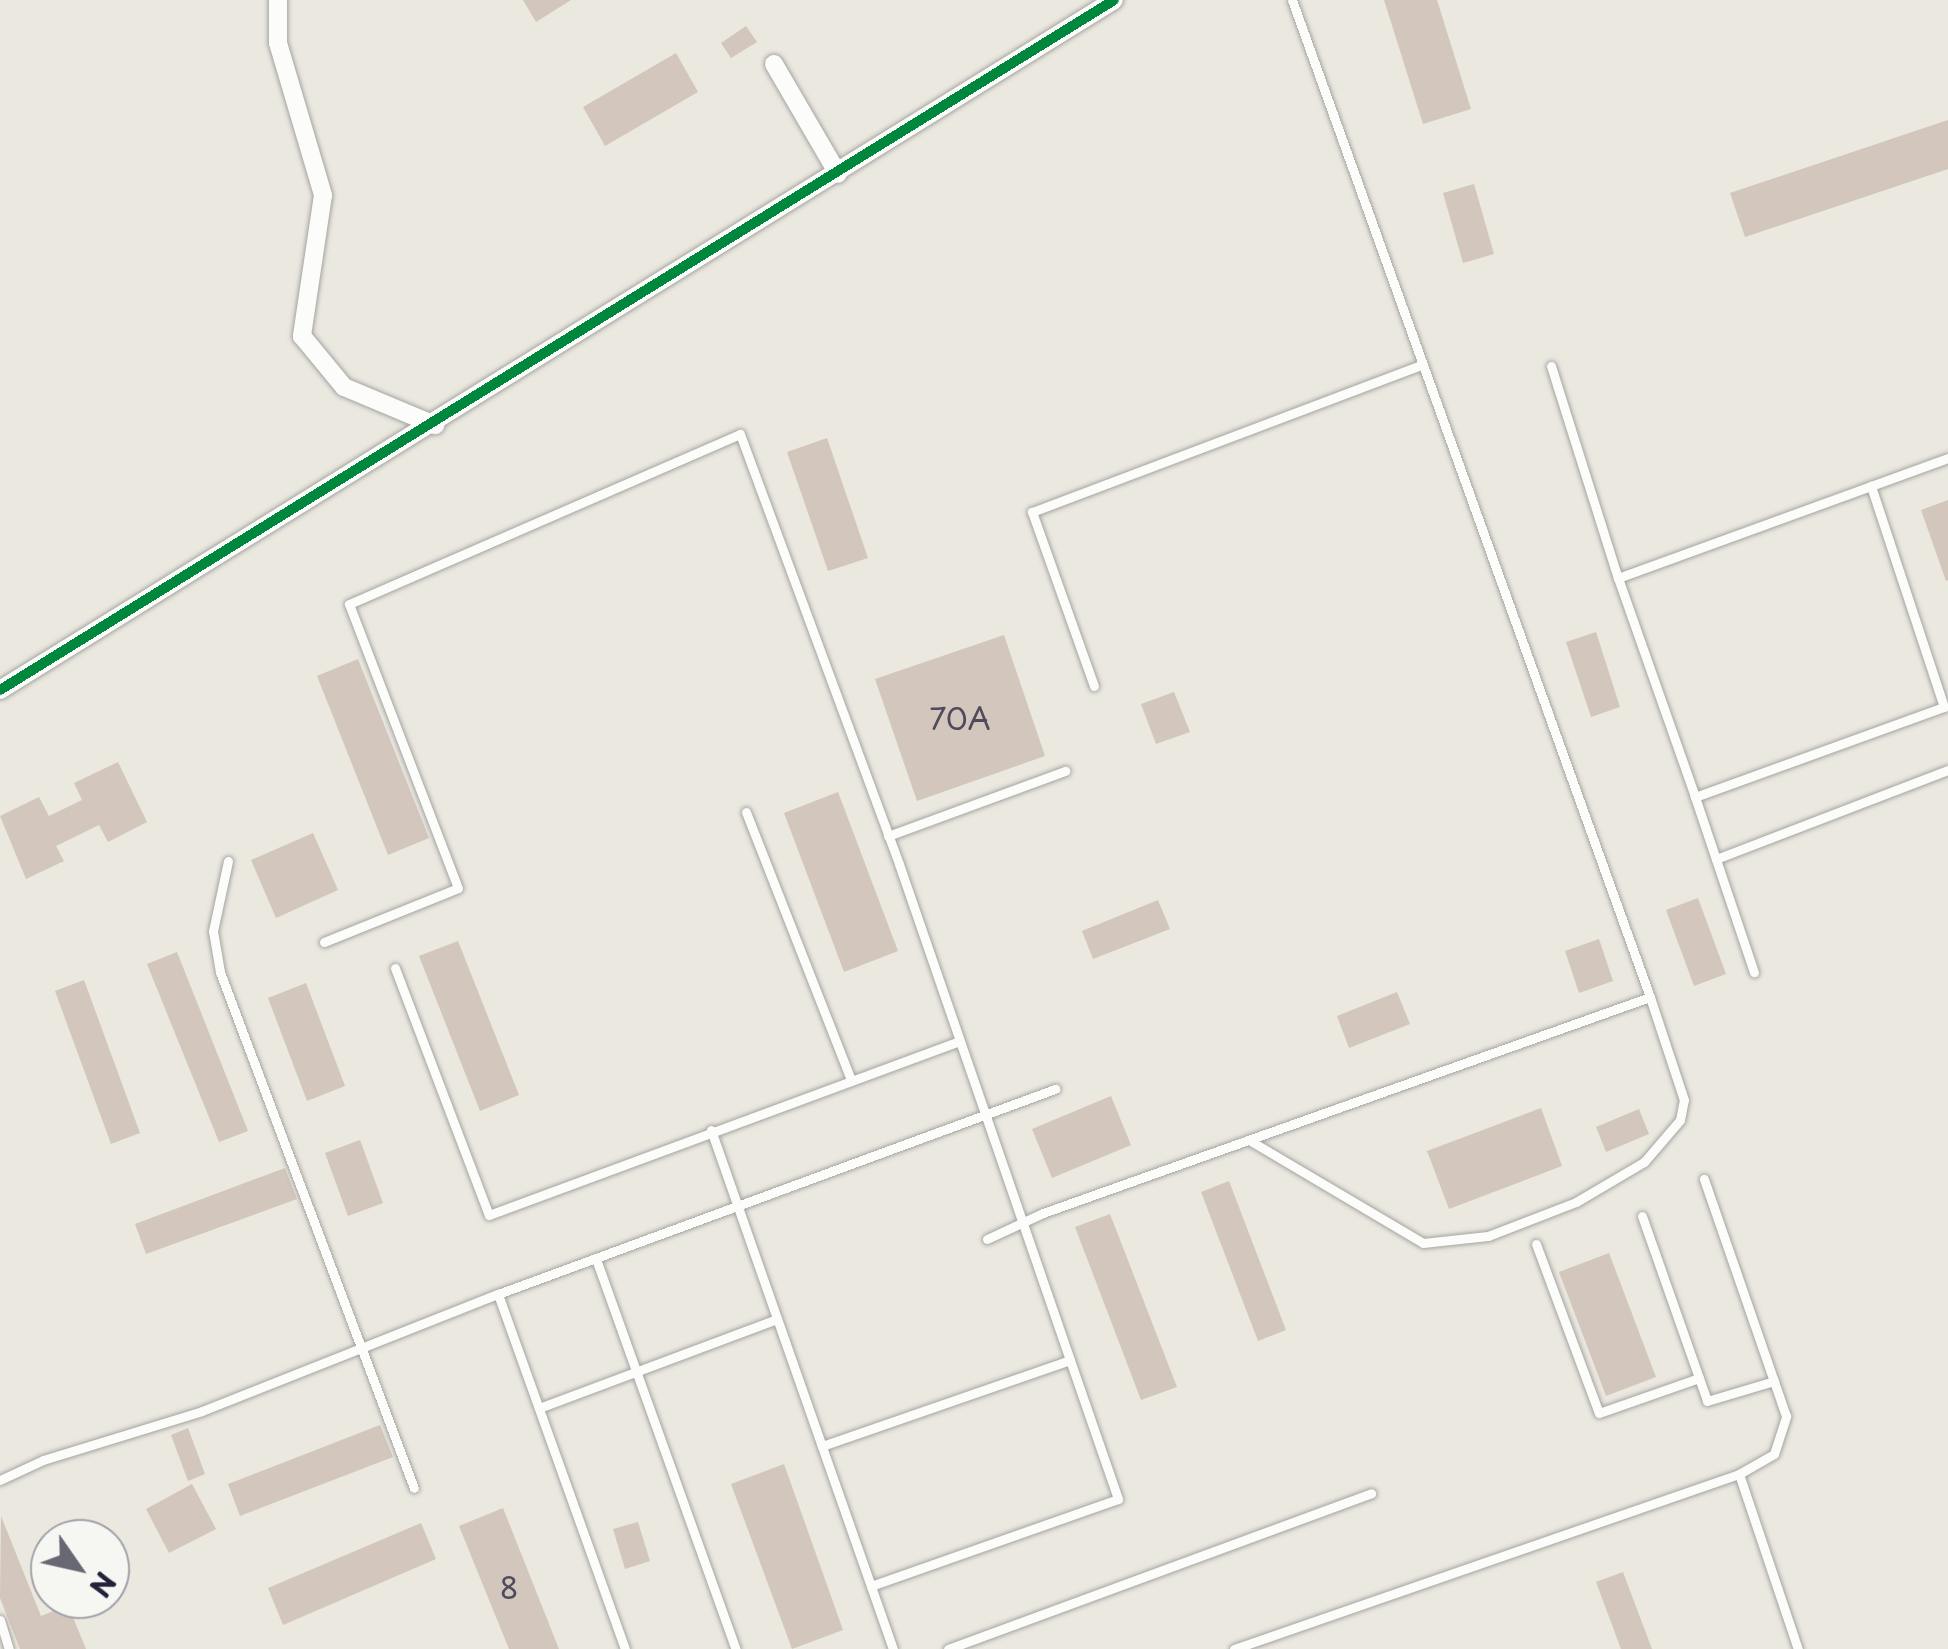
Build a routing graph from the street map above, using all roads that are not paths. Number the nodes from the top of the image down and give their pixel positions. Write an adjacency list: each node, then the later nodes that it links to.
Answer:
1 (278, 0): 8 (street)
2 (1114, 0): 5 (street)
3 (1292, 0): 6 (lane)
4 (774, 64): 5 (street)
5 (838, 174): 8 (street)
6 (1422, 365): 12 (lane); 24 (lane)
7 (1551, 366): 11 (lane)
8 (435, 425): 13 (street)
9 (1948, 458): 10 (lane)
10 (1871, 486): 11 (lane); 16 (lane)
11 (1618, 578): 16 (lane)
12 (1094, 686)
13 (0, 690)
14 (1948, 770): 19 (lane)
15 (1066, 771): 18 (lane)
16 (1696, 797): 19 (lane)
17 (746, 812): 26 (lane)
18 (888, 836): 21 (lane); 25 (lane)
19 (1716, 860): 23 (lane)
20 (228, 862): 40 (lane)
21 (324, 942)
22 (394, 968): 29 (lane)
23 (1754, 972)
24 (1650, 998): 30 (lane); 30 (lane)
25 (956, 1042): 26 (lane); 28 (lane)
26 (850, 1078): 29 (lane)
27 (1055, 1089): 28 (lane)
28 (982, 1118): 32 (lane); 34 (lane)
29 (711, 1130): 32 (lane)
30 (1248, 1140): 34 (lane)
31 (1704, 1179): 44 (lane)
32 (738, 1207): 37 (lane); 39 (lane)
33 (1642, 1216): 43 (lane)
34 (1021, 1226): 35 (lane); 41 (lane)
35 (986, 1239)
36 (1536, 1244): 43 (lane)
37 (596, 1258): 38 (lane); 42 (lane)
38 (498, 1294): 40 (lane); 45 (lane)
39 (777, 1319): 42 (lane); 46 (lane)
40 (360, 1347): 48 (lane); 49 (lane)
41 (1070, 1360): 46 (lane); 51 (lane)
42 (636, 1371): 45 (lane); 55 (lane)
43 (1699, 1378): 44 (lane)
44 (1774, 1380): 47 (lane)
45 (539, 1408): 54 (lane)
46 (822, 1446): 51 (lane)
47 (1739, 1474): 58 (lane); 59 (lane)
48 (0, 1480)
49 (414, 1488)
50 (1371, 1492): 57 (lane)
51 (871, 1586): 56 (lane)
52 (0, 1620): 53 (lane)
53 (9, 1649)
54 (625, 1649)
55 (736, 1649)
56 (894, 1649)
57 (948, 1649)
58 (1234, 1649)
59 (1798, 1649)

